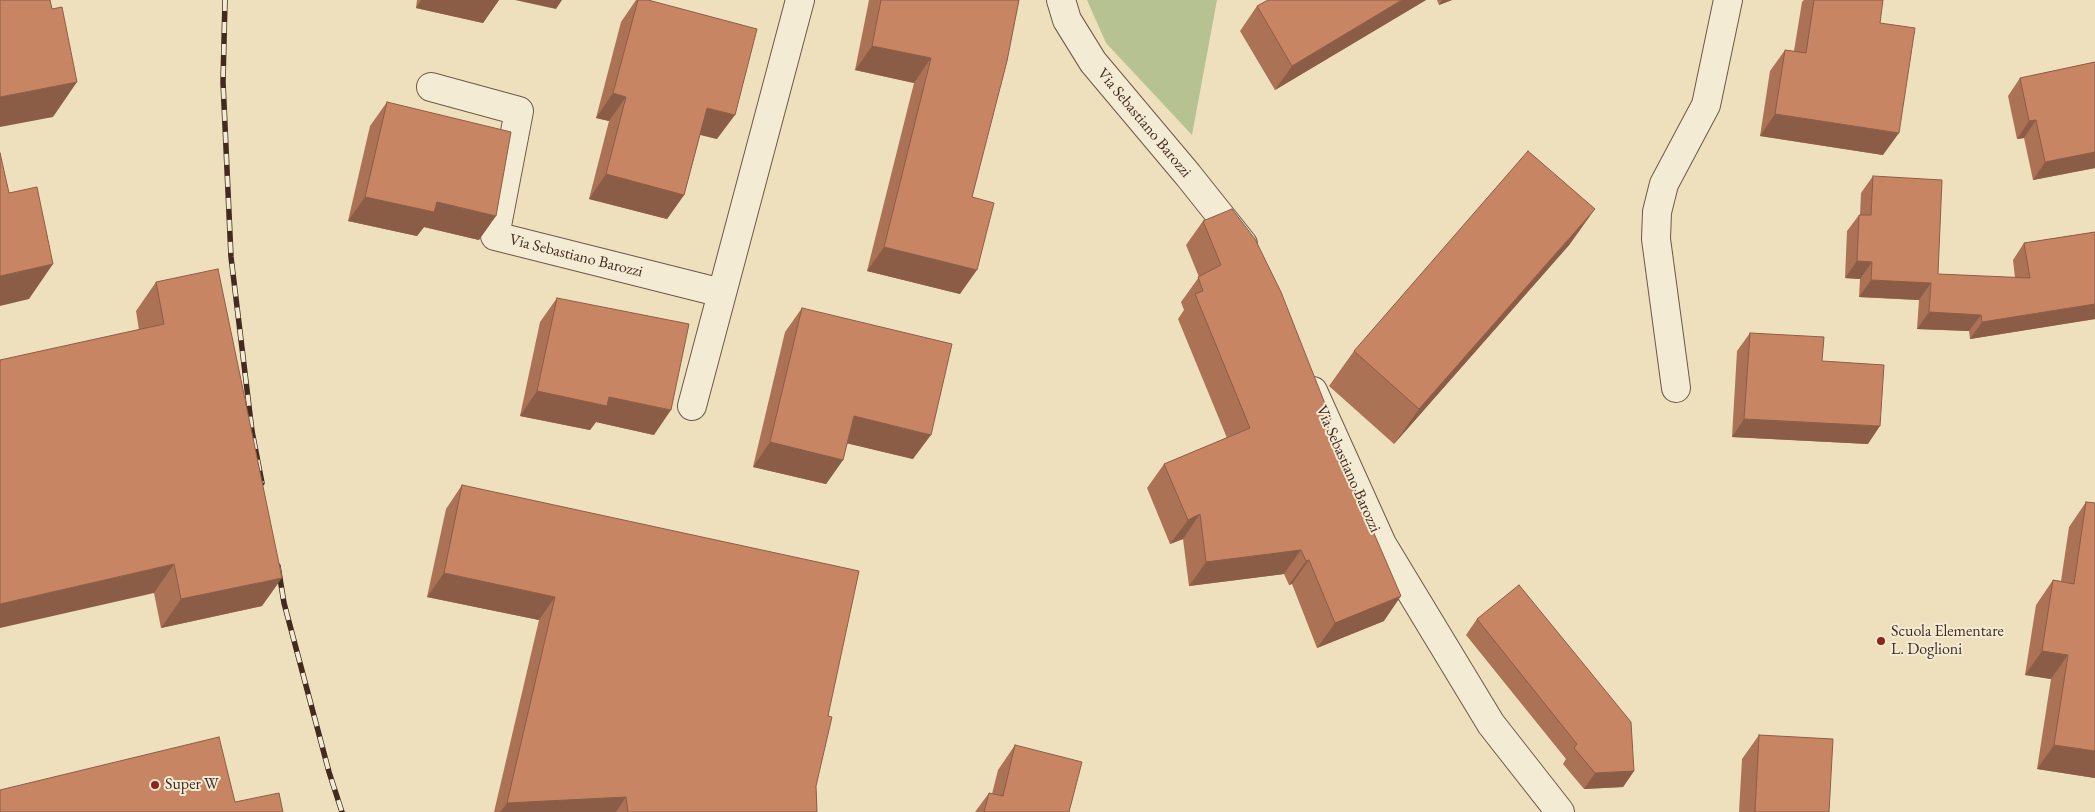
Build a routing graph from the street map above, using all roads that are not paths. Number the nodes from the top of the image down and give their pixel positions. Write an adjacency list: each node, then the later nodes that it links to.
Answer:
1 (800, 0): 6 (street)
2 (1061, 0): 5 (street, Via Sebastiano Barozzi)
3 (1728, 0): 8 (street)
4 (431, 88): 6 (street, Via Sebastiano Barozzi)
5 (1255, 262)
6 (722, 293): 9 (street)
7 (1302, 364): 10 (street, Via Sebastiano Barozzi)
8 (1676, 388)
9 (692, 406)
10 (1560, 812)

